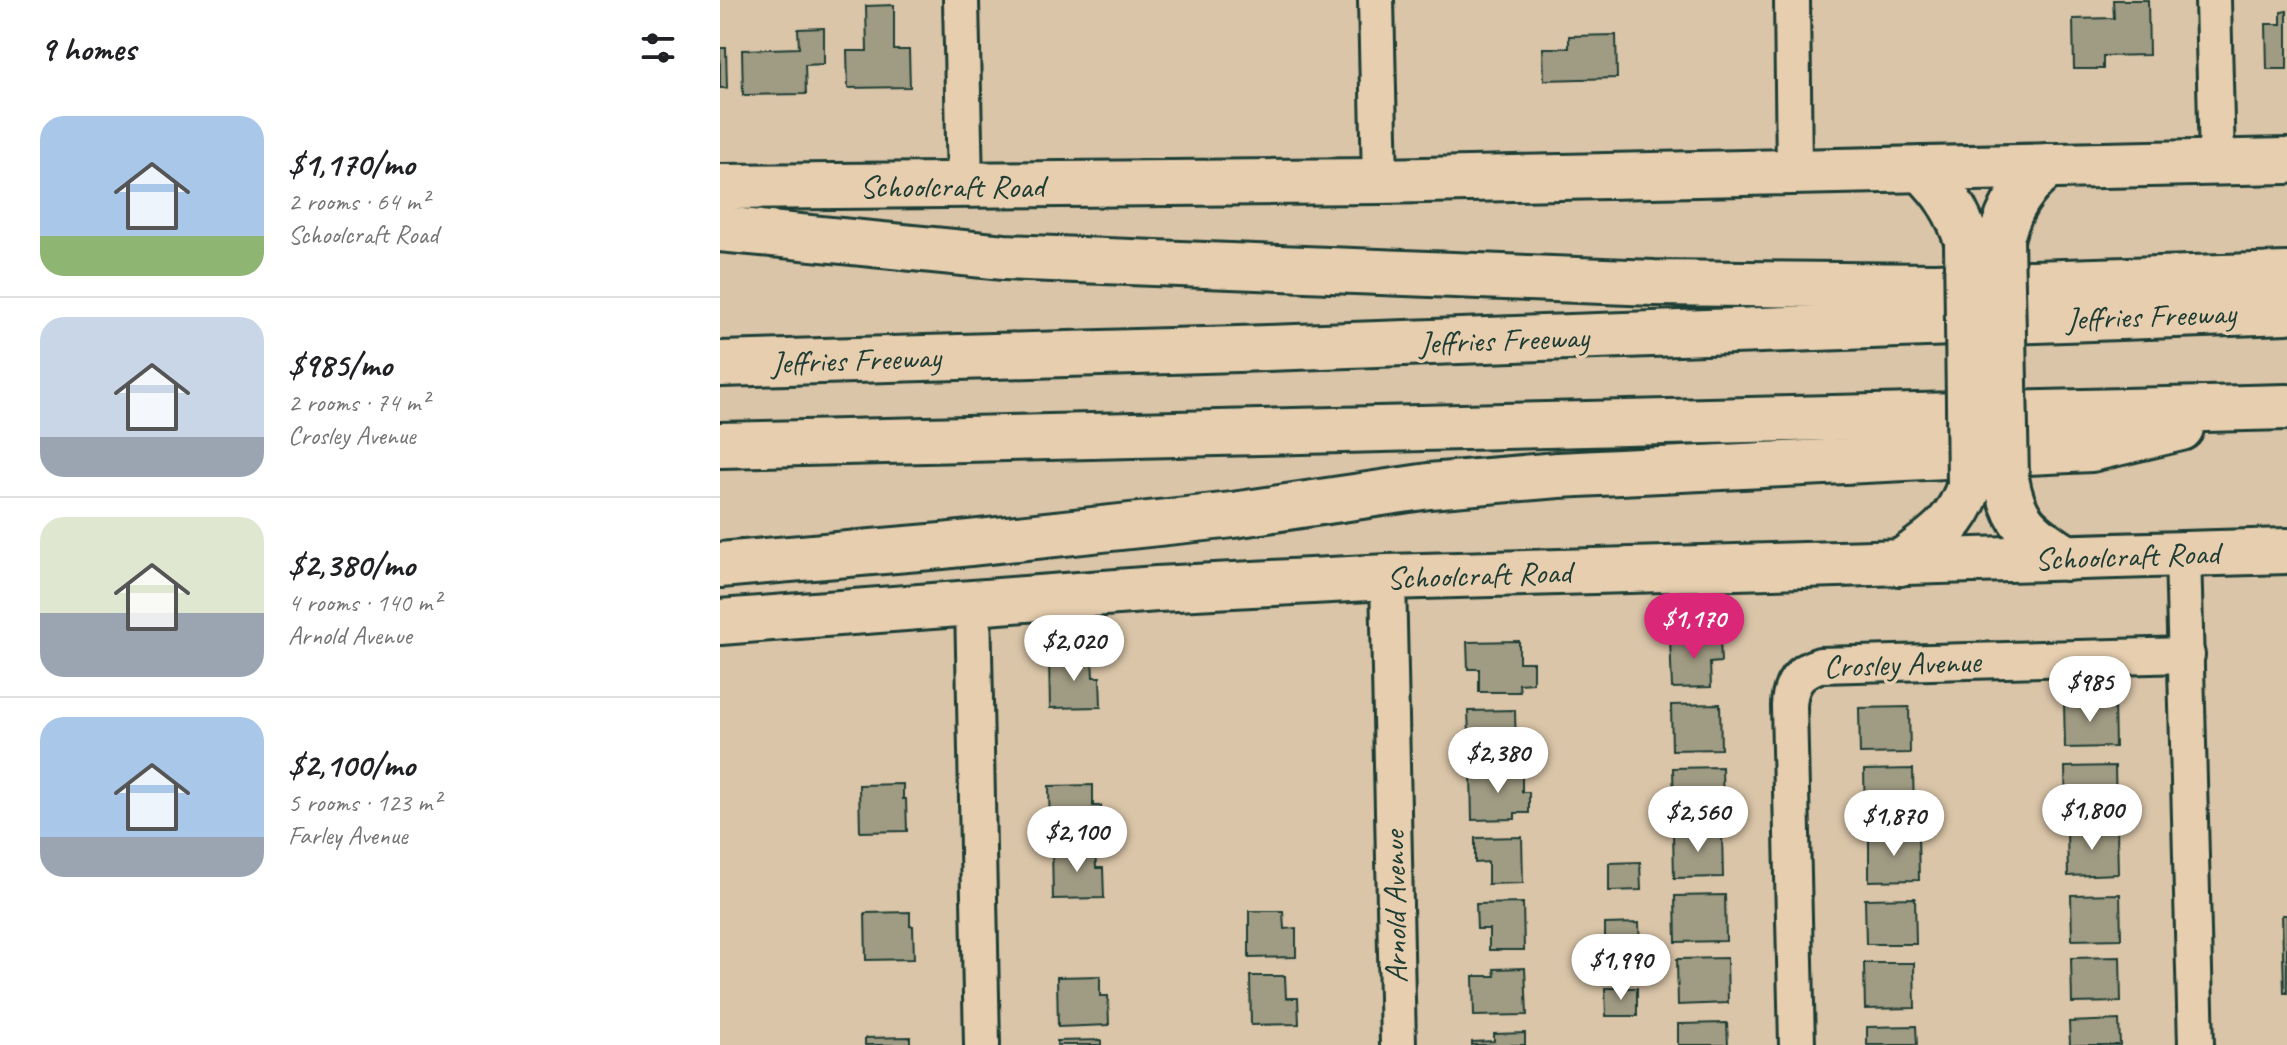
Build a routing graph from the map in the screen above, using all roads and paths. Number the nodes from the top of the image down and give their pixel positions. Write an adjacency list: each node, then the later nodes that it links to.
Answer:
1 (961, 0): 11 (street)
2 (1376, 0): 10 (street)
3 (1792, 0): 9 (street)
4 (2213, 0): 6 (street)
5 (2287, 161): 6 (main road, Schoolcraft Road)
6 (2217, 163): 7 (main road, Schoolcraft Road)
7 (2048, 166): 8 (main road, Schoolcraft Road); 14 (main road)
8 (1922, 169): 9 (main road, Schoolcraft Road); 14 (main road)
9 (1794, 172): 10 (main road, Schoolcraft Road)
10 (1380, 181): 11 (main road, Schoolcraft Road)
11 (965, 186): 12 (main road, Schoolcraft Road)
12 (720, 187)
13 (720, 229): 15 (main road)
14 (1984, 240): 20 (main road, bridge)
15 (2287, 275)
16 (2287, 311): 17 (main road, Jeffries Freeway)
17 (720, 364)
18 (2277, 407): 19 (main road); 25 (main road)
19 (720, 445)
20 (1988, 481): 23 (main road); 24 (main road)
21 (2287, 551): 22 (main road, Schoolcraft Road)
22 (2183, 554): 23 (main road, Schoolcraft Road); 29 (street)
23 (2067, 558): 24 (main road, Schoolcraft Road)
24 (1900, 563): 26 (main road, Schoolcraft Road)
25 (720, 565)
26 (1388, 577): 27 (main road, Schoolcraft Road); 31 (street, Arnold Avenue)
27 (973, 603): 28 (main road, Schoolcraft Road); 30 (street)
28 (720, 622)
29 (2187, 655): 32 (street, Crosley Avenue); 33 (street)
30 (982, 1045)
31 (1398, 1045)
32 (1797, 1045)
33 (2196, 1045)

